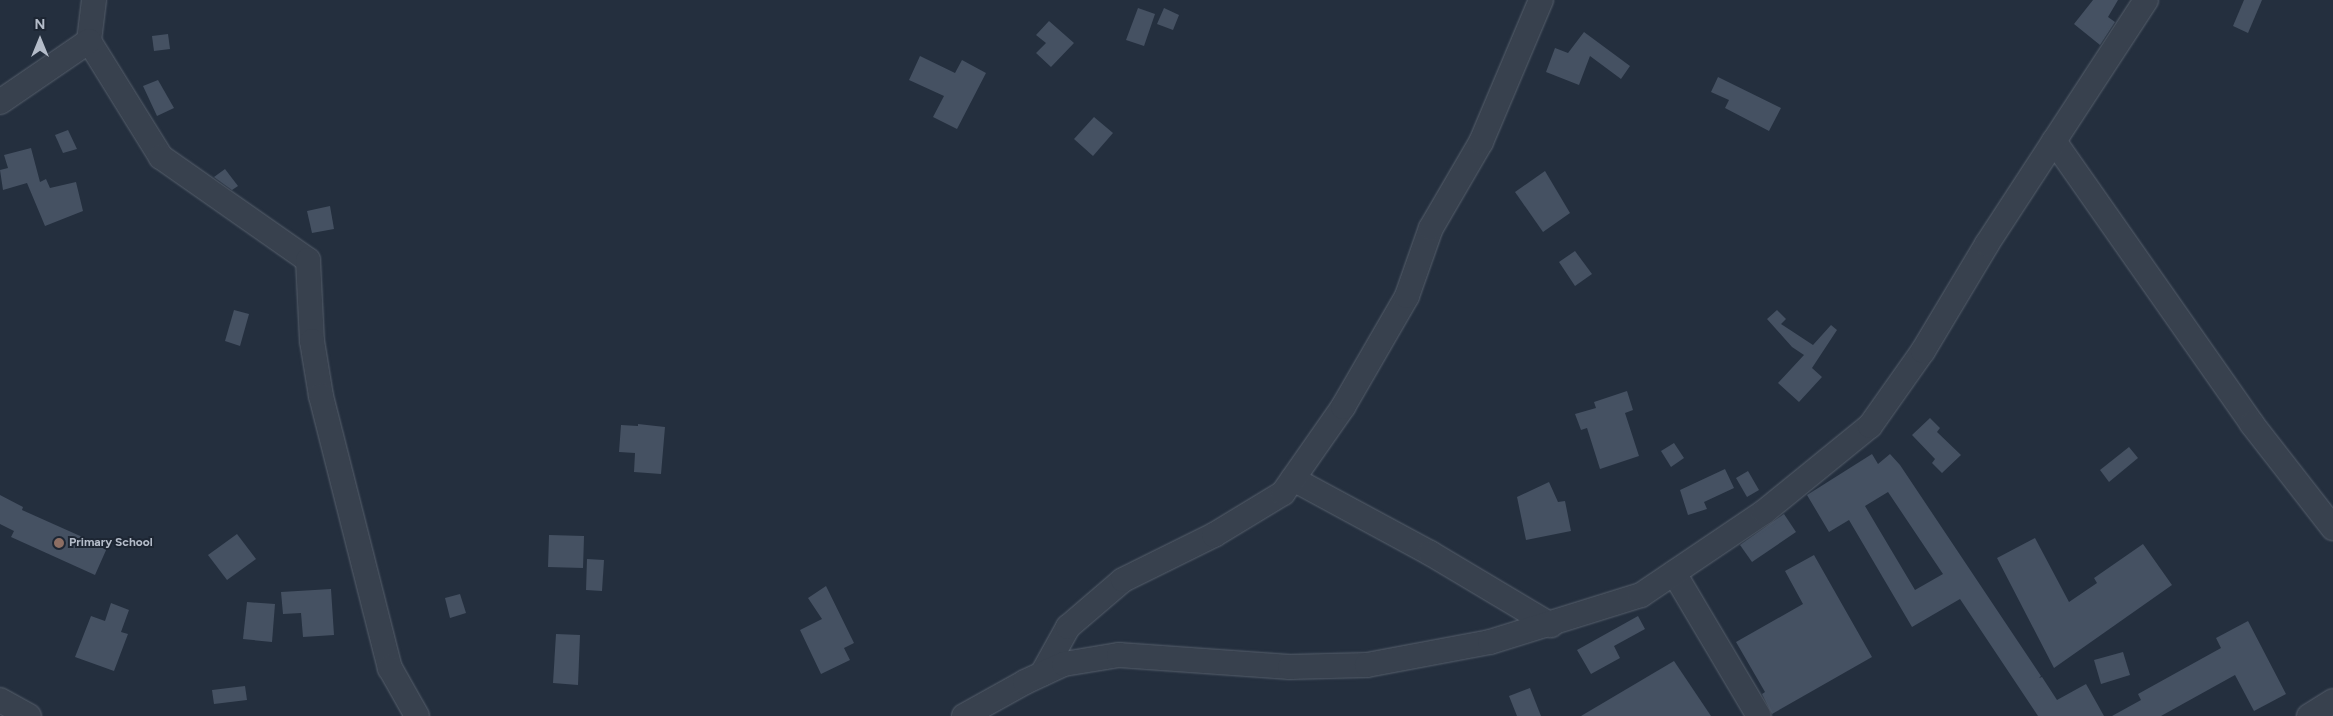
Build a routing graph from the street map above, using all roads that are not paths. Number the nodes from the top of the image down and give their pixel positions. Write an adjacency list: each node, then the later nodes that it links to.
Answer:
1 (94, 0): 4 (street)
2 (1541, 0): 7 (street)
3 (2146, 0): 6 (street)
4 (89, 41): 5 (street); 15 (street)
5 (0, 102)
6 (2054, 141): 8 (street); 9 (street)
7 (1293, 479): 10 (street); 11 (street)
8 (2333, 528)
9 (1674, 573): 10 (street); 17 (street)
10 (1550, 625): 11 (street)
11 (1042, 674): 16 (street)
12 (0, 700): 14 (street)
13 (2333, 701): 18 (street)
14 (29, 716)
15 (417, 716)
16 (964, 716)
17 (1759, 716)
18 (2309, 716)

